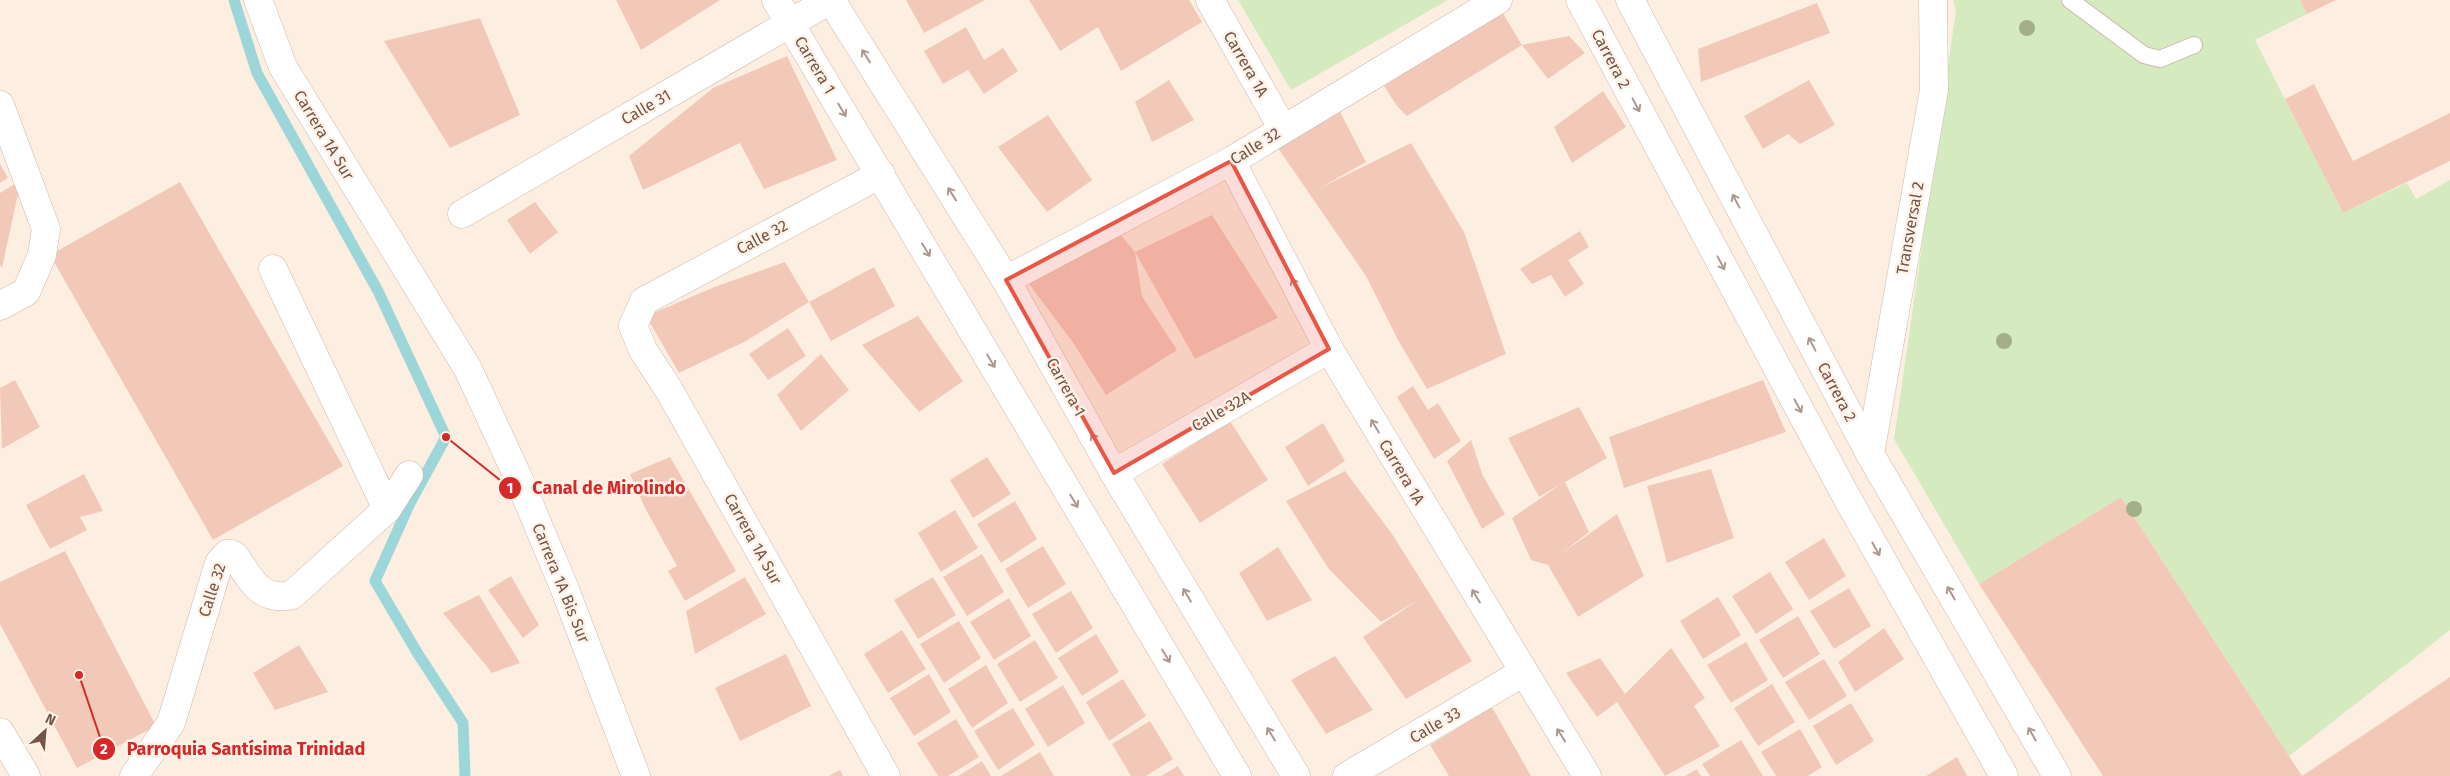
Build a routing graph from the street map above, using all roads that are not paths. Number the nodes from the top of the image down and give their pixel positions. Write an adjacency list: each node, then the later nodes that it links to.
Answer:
1 (258, 0): 17 (street, Carrera 1A Sur)
2 (776, 0): 10 (street, Carrera 1)
3 (831, 0): 10 (street, Calle 31); 19 (street, Carrera 1, one-way to 3)
4 (1210, 0): 13 (street, Carrera 1A)
5 (1498, 0): 13 (street, Calle 32)
6 (1580, 0): 37 (street, Carrera 2, one-way to 37)
7 (1630, 0): 23 (street, Carrera 2, one-way to 7)
8 (1933, 0): 23 (street, Transversal 2)
9 (2070, 0): 11 (lane)
10 (790, 24): 15 (street, Carrera 1, one-way to 15); 16 (street, Calle 31)
11 (2194, 46)
12 (0, 106): 21 (street)
13 (1283, 129): 14 (street, Calle 32)
14 (1231, 161): 19 (street, Calle 32); 22 (street, Carrera 1A, one-way to 14)
15 (881, 174): 20 (street, Calle 32); 33 (street, Carrera 1, one-way to 33)
16 (462, 214)
17 (402, 264): 31 (street, Carrera 1A Bis Sur)
18 (273, 269): 26 (street)
19 (1006, 280): 24 (street, Carrera 1, one-way to 19)
20 (644, 301): 32 (street, Carrera 1A Sur)
21 (0, 306)
22 (1329, 350): 24 (street, Calle 32A); 27 (street, Carrera 1A, one-way to 22)
23 (1870, 454): 38 (street, Carrera 2, one-way to 23)
24 (1114, 473): 34 (street, Carrera 1, one-way to 24)
25 (409, 475): 26 (street, Calle 32)
26 (387, 509): 30 (street, Calle 32)
27 (1522, 673): 35 (street, Calle 33); 36 (street, Carrera 1A, one-way to 27)
28 (0, 732): 29 (street)
29 (26, 776)
30 (134, 776)
31 (636, 776)
32 (886, 776)
33 (1237, 776)
34 (1296, 776)
35 (1347, 776)
36 (1587, 776)
37 (2004, 776)
38 (2057, 776)

